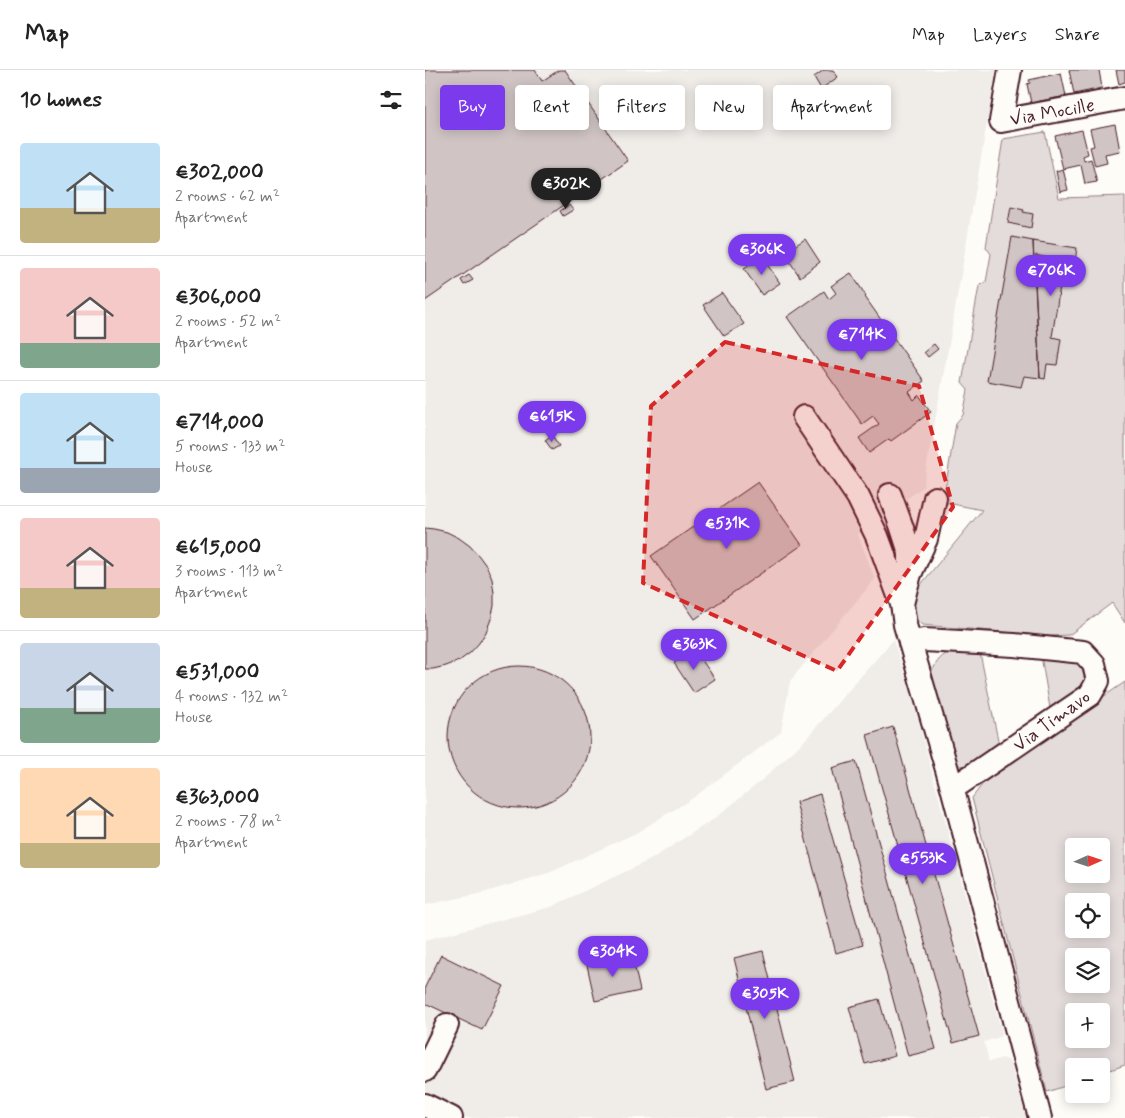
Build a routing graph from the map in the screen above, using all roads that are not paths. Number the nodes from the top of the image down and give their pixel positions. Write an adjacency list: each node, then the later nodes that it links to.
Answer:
1 (1010, 70): 2 (street, Via Mocille)
2 (1125, 98)
3 (804, 416): 7 (street)
4 (890, 495): 6 (street)
5 (935, 498): 6 (street)
6 (910, 574): 7 (street)
7 (902, 604): 8 (street)
8 (910, 643): 9 (street); 9 (street, Via Timavo)
9 (952, 787): 14 (street)
10 (447, 1025): 11 (street)
11 (425, 1070)
12 (425, 1105): 13 (street)
13 (451, 1118)
14 (1040, 1118)

